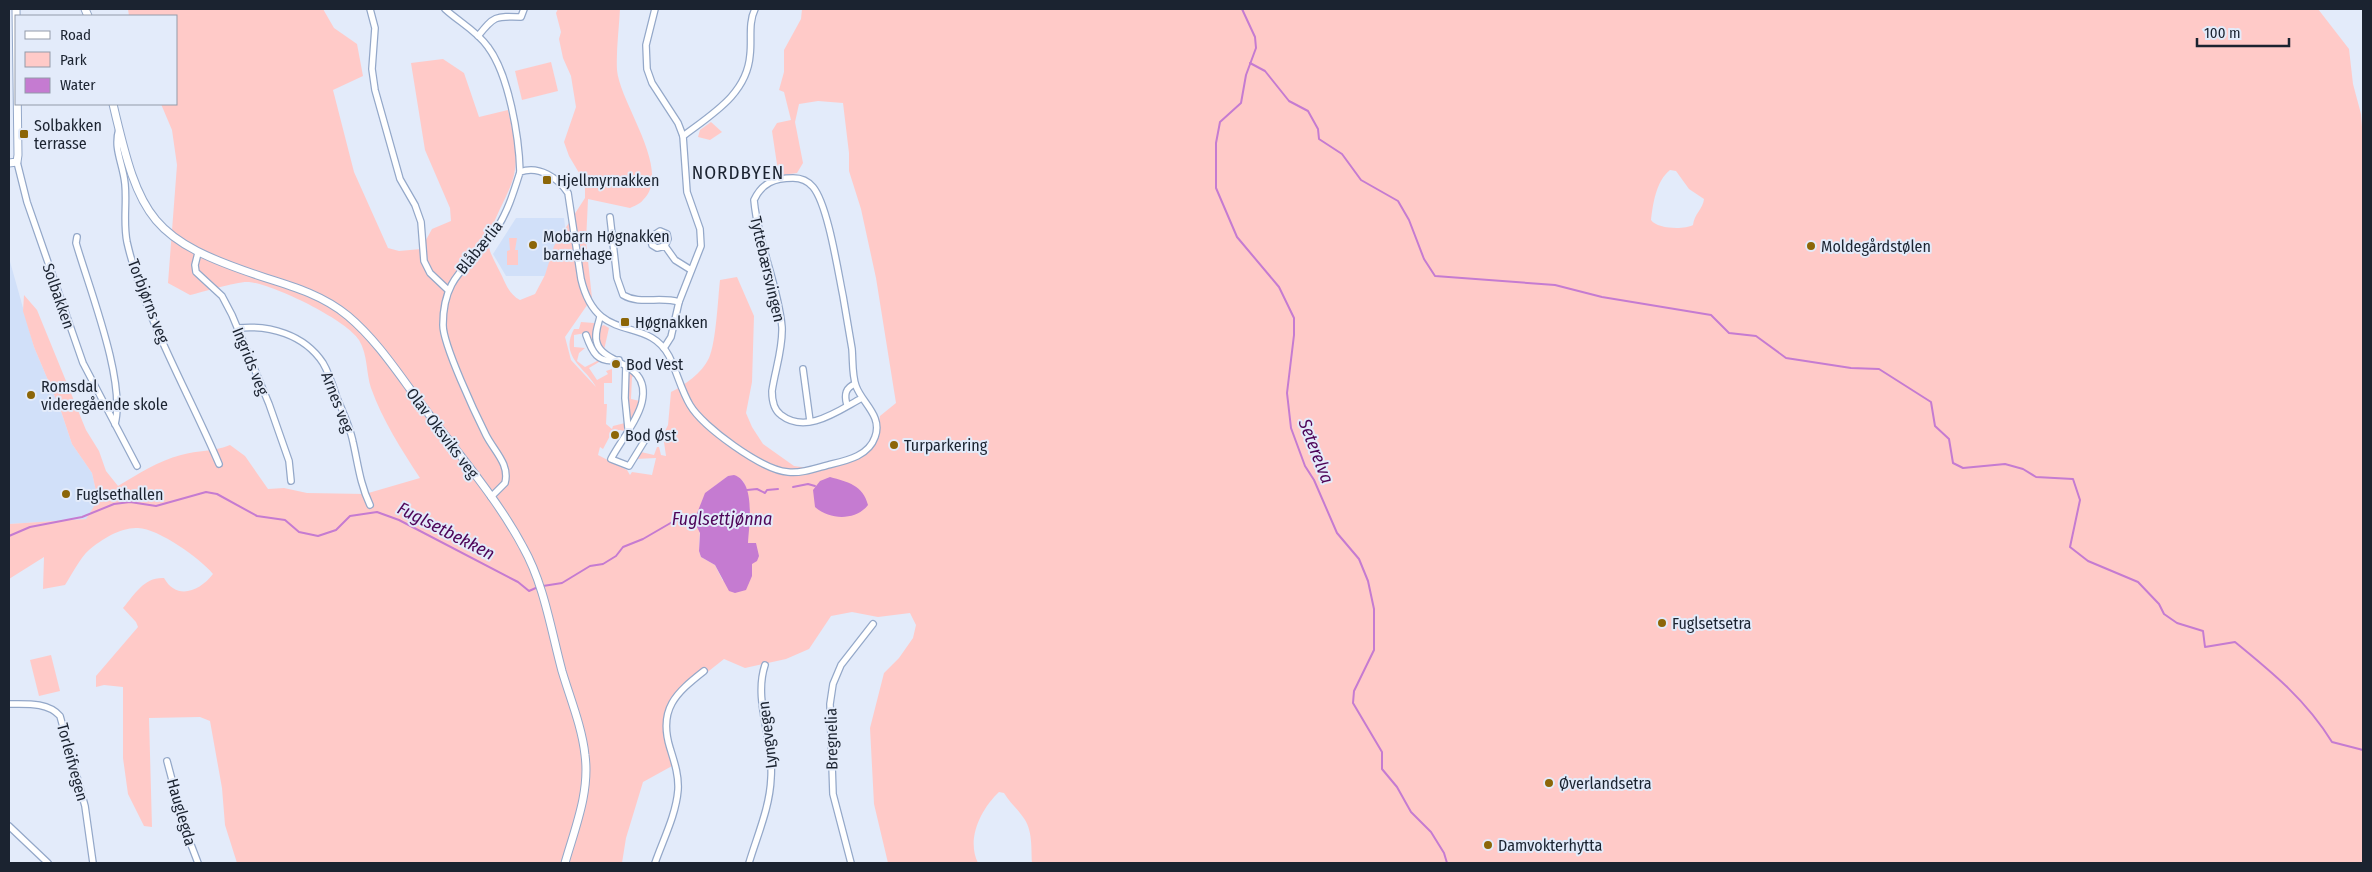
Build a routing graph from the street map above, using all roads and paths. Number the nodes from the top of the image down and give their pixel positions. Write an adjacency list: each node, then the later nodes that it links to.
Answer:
1 (370, 9): 21 (street)
2 (445, 9): 7 (street)
3 (524, 9): 7 (street)
4 (655, 9): 12 (street)
5 (755, 9): 12 (street)
6 (13, 13): 8 (street, Solbakken)
7 (478, 36): 15 (street)
8 (15, 88)
9 (15, 105): 13 (street, Solbakken)
10 (113, 105): 11 (street, Olav Oksviks veg)
11 (119, 129): 19 (street, Olav Oksviks veg); 37 (street, Torbjørns veg)
12 (683, 136): 20 (street)
13 (17, 162): 14 (street); 34 (street, Solbakken)
14 (9, 163)
15 (520, 172): 21 (street, Blåbærlia); 23 (street)
16 (610, 218): 22 (street)
17 (77, 237): 34 (street, Solbakken)
18 (664, 246): 20 (street)
19 (198, 253): 24 (street, Ingrids veg); 40 (street, Olav Oksviks veg)
20 (691, 270): 22 (street)
21 (448, 290): 40 (street, Blåbærlia)
22 (679, 302): 26 (street)
23 (600, 317): 26 (street); 27 (street)
24 (238, 328): 39 (street, Ingrids veg); 41 (street, Arnes veg)
25 (586, 334): 27 (street)
26 (664, 348): 31 (street)
27 (619, 360): 28 (street)
28 (626, 365): 35 (street); 35 (street)
29 (803, 369): 33 (street)
30 (855, 384): 31 (street, Tyttebærsvingen); 32 (street, Tyttebærsvingen); 33 (street, Tyttebærsvingen)
31 (862, 398): 32 (street, Tyttebærsvingen)
32 (847, 405): 33 (street, Tyttebærsvingen)
33 (810, 421)
34 (115, 424): 38 (street, Solbakken)
35 (628, 428): 36 (street)
36 (645, 440)
37 (219, 464)
38 (137, 466)
39 (291, 481)
40 (490, 497): 51 (street, Olav Oksviks veg)
41 (370, 505)
42 (873, 624): 54 (street, Bregnelia)
43 (765, 665): 53 (street, Lyngvegen)
44 (704, 671): 52 (street)
45 (9, 704): 49 (street, Torleifvegen)
46 (167, 761): 50 (street, Hauglegda)
47 (9, 826): 48 (street)
48 (48, 863)
49 (93, 863)
50 (198, 863)
51 (565, 863)
52 (655, 863)
53 (749, 863)
54 (851, 863)

